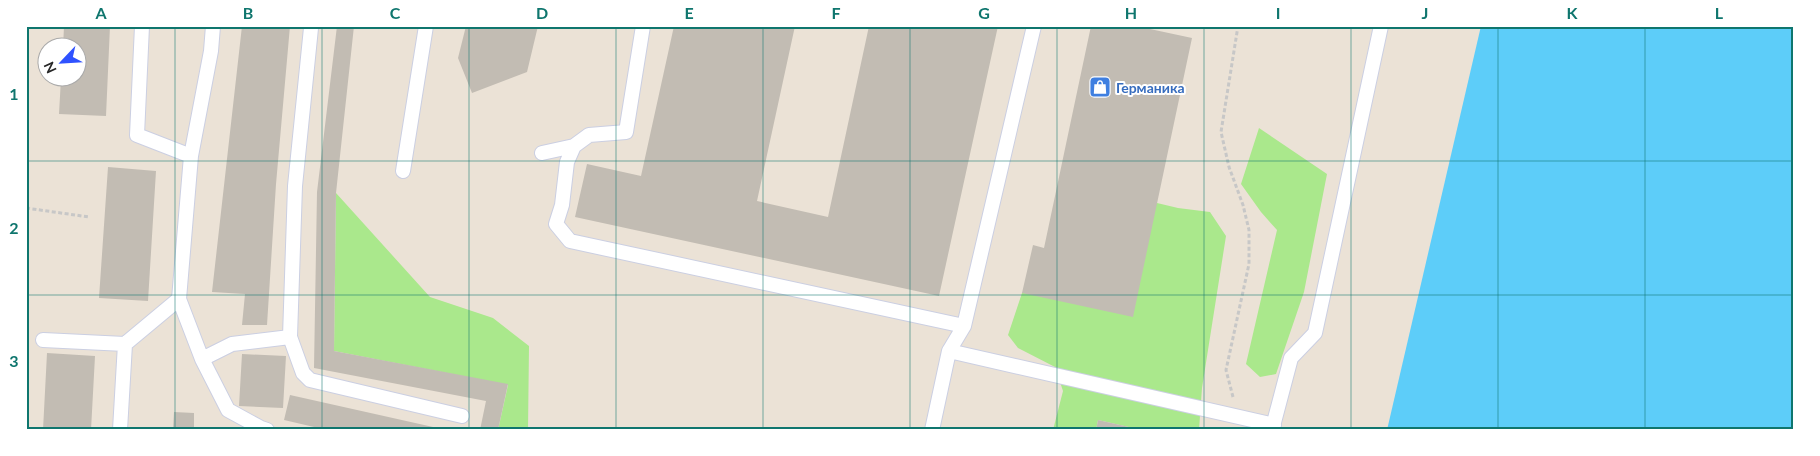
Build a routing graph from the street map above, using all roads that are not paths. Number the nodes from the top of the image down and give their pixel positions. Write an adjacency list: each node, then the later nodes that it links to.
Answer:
1 (142, 26): 10 (lane)
2 (213, 26): 10 (lane)
3 (426, 26): 11 (lane)
4 (642, 26): 8 (lane)
5 (1034, 26): 13 (lane)
6 (1381, 26): 20 (lane)
7 (311, 28): 14 (lane)
8 (574, 146): 9 (lane); 13 (lane)
9 (542, 153)
10 (190, 156): 12 (lane)
11 (403, 171)
12 (179, 299): 16 (lane); 18 (lane)
13 (964, 326): 17 (lane)
14 (290, 337): 18 (lane); 19 (lane)
15 (43, 340): 16 (lane)
16 (125, 344): 21 (lane)
17 (949, 351): 20 (lane); 23 (lane)
18 (202, 359): 22 (lane)
19 (462, 416)
20 (1273, 427)
21 (120, 430)
22 (267, 430)
23 (932, 430)

